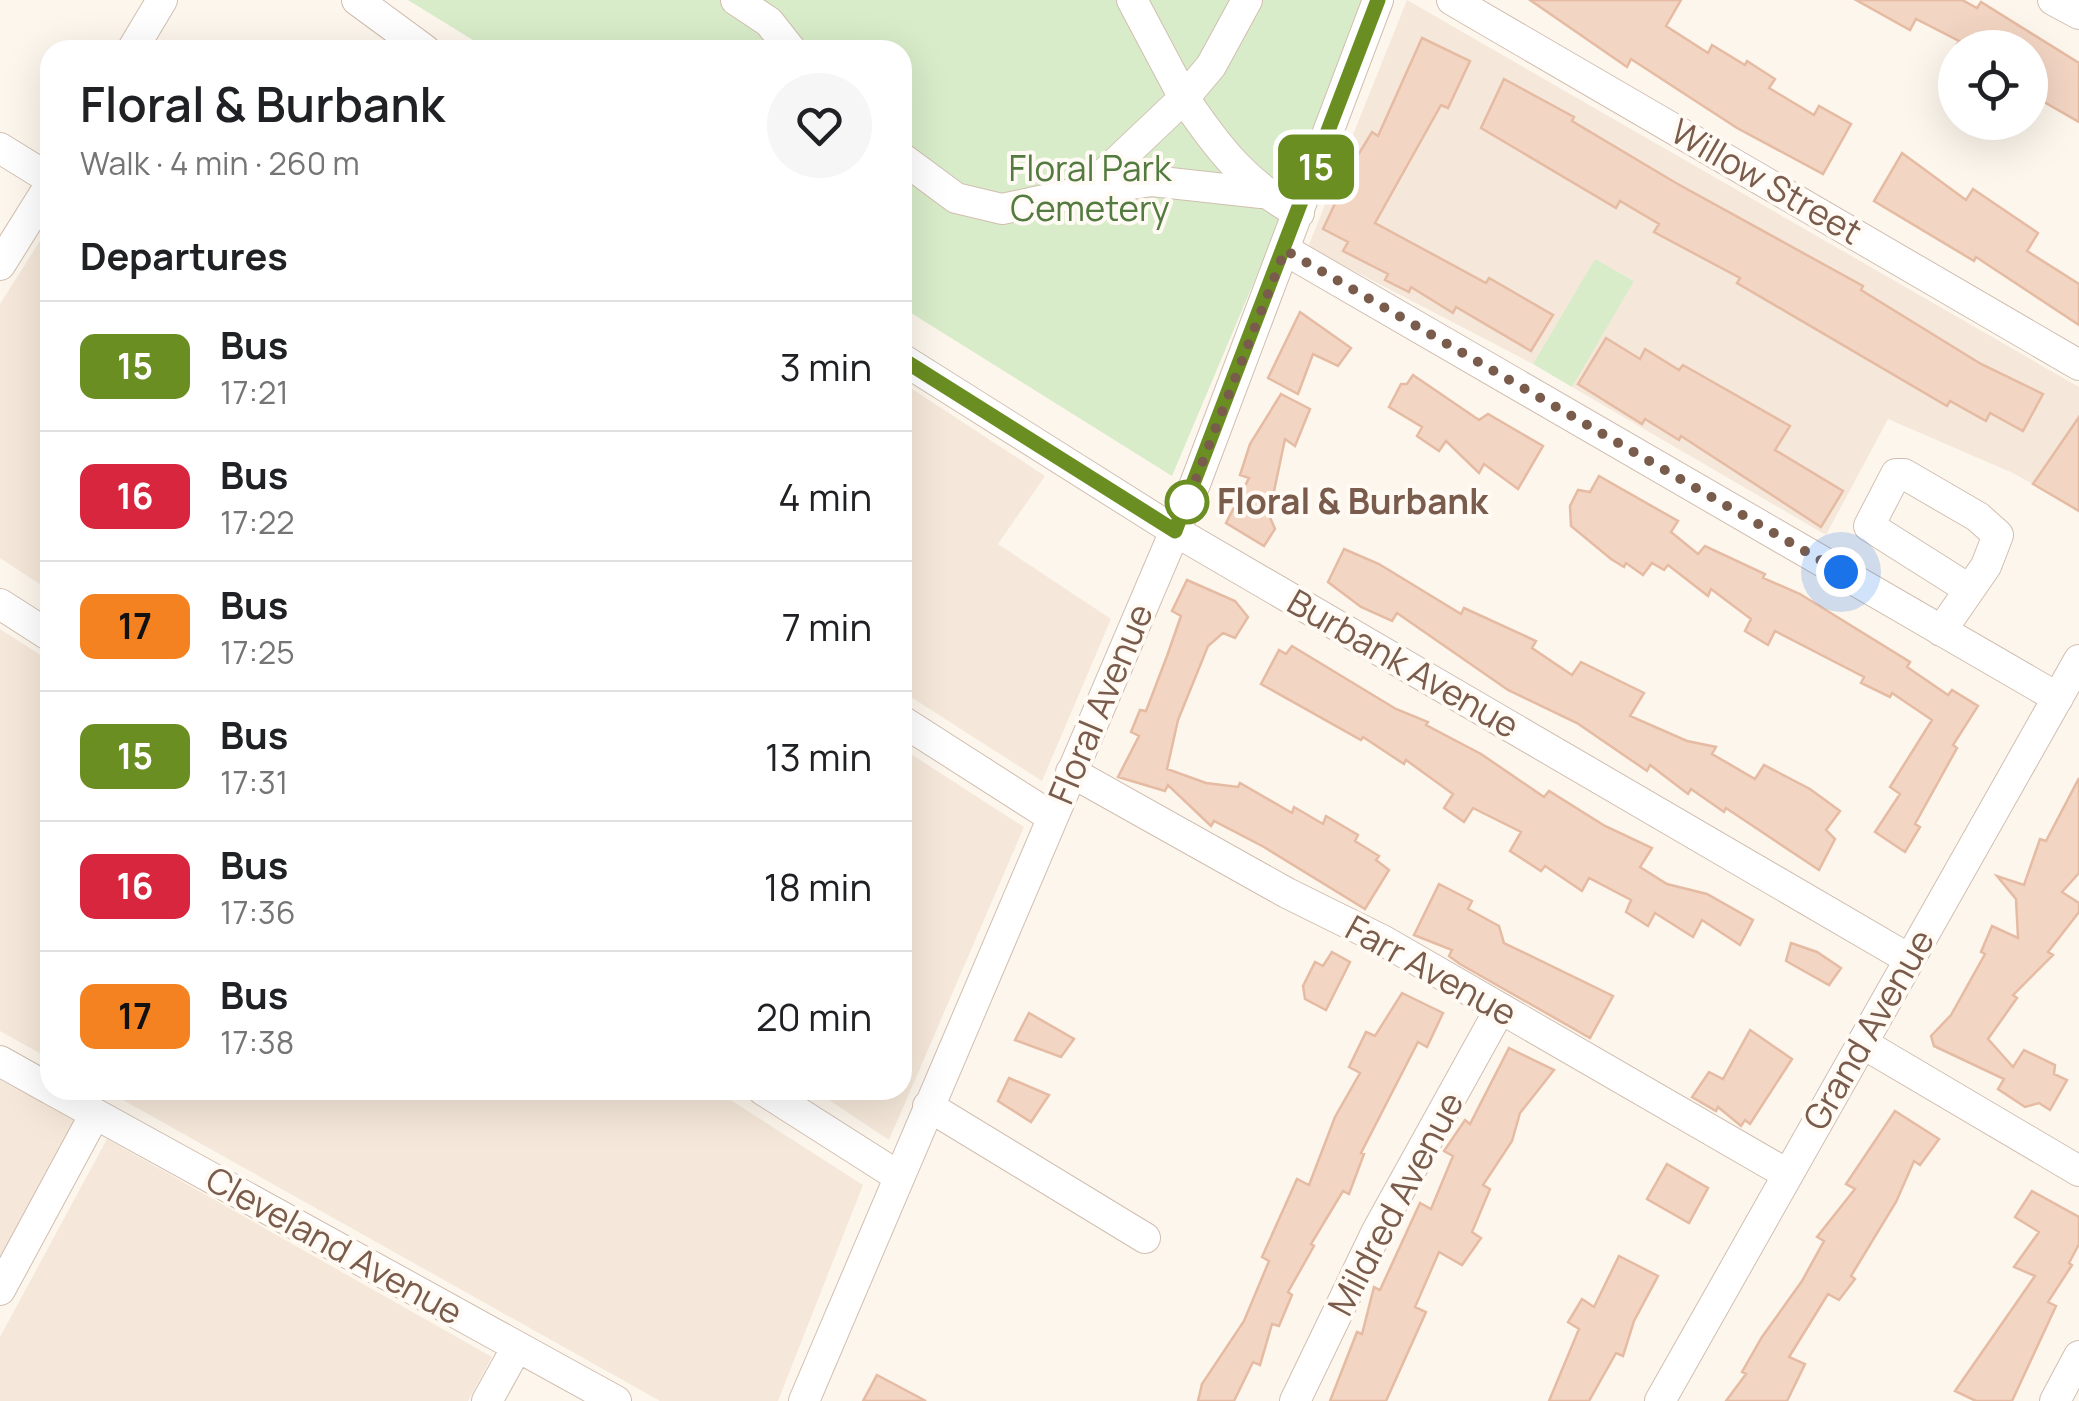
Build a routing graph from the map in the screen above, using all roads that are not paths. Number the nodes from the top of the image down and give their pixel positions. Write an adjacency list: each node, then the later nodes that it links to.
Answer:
1 (162, 0): 11 (street)
2 (358, 0): 12 (street)
3 (736, 0): 9 (street)
4 (1132, 0): 14 (street)
5 (1246, 0): 14 (street)
6 (1378, 0): 21 (street, Floral Avenue)
7 (1452, 0): 25 (street, Willow Street)
8 (2053, 0): 10 (street)
9 (775, 11): 13 (street)
10 (2079, 14)
11 (138, 40)
12 (412, 40)
13 (787, 40)
14 (1184, 98): 18 (street); 19 (street)
15 (0, 148): 17 (street)
16 (912, 165): 18 (street)
17 (40, 175)
18 (1086, 191): 19 (street)
19 (1261, 192): 21 (street)
20 (40, 199): 23 (street)
21 (1299, 212): 22 (street, Floral Avenue)
22 (1285, 250): 26 (street, Floral Avenue); 30 (street)
23 (0, 266)
24 (912, 365): 26 (street, Burbank Avenue)
25 (2079, 365)
26 (1175, 531): 34 (street, Floral Avenue); 36 (street, Burbank Avenue)
27 (1967, 588): 30 (street)
28 (0, 604): 29 (street)
29 (40, 630)
30 (1942, 630): 32 (street)
31 (2079, 660): 32 (street, Grand Avenue)
32 (2058, 698): 36 (street, Grand Avenue)
33 (912, 727): 35 (street)
34 (1072, 772): 35 (street, Floral Avenue); 37 (street, Farr Avenue)
35 (1052, 817): 43 (street, Floral Avenue)
36 (1909, 959): 38 (street, Grand Avenue)
37 (1500, 1009): 46 (street, Farr Avenue); 55 (street, Mildred Avenue)
38 (1862, 1042): 45 (street); 46 (street, Grand Avenue)
39 (0, 1061): 40 (street, Cleveland Avenue)
40 (40, 1083)
41 (70, 1100): 44 (street, Cleveland Avenue)
42 (779, 1100): 47 (street)
43 (928, 1106): 47 (street, Floral Avenue); 48 (street)
44 (95, 1114): 49 (street); 50 (street, Cleveland Avenue)
45 (2079, 1170)
46 (1787, 1174): 56 (street, Grand Avenue)
47 (898, 1176): 54 (street, Floral Avenue)
48 (1146, 1238)
49 (0, 1290)
50 (517, 1347): 52 (street); 53 (street, Cleveland Avenue)
51 (2079, 1356): 57 (street)
52 (487, 1401)
53 (616, 1401)
54 (804, 1401)
55 (1295, 1401)
56 (1660, 1401)
57 (2055, 1401)

